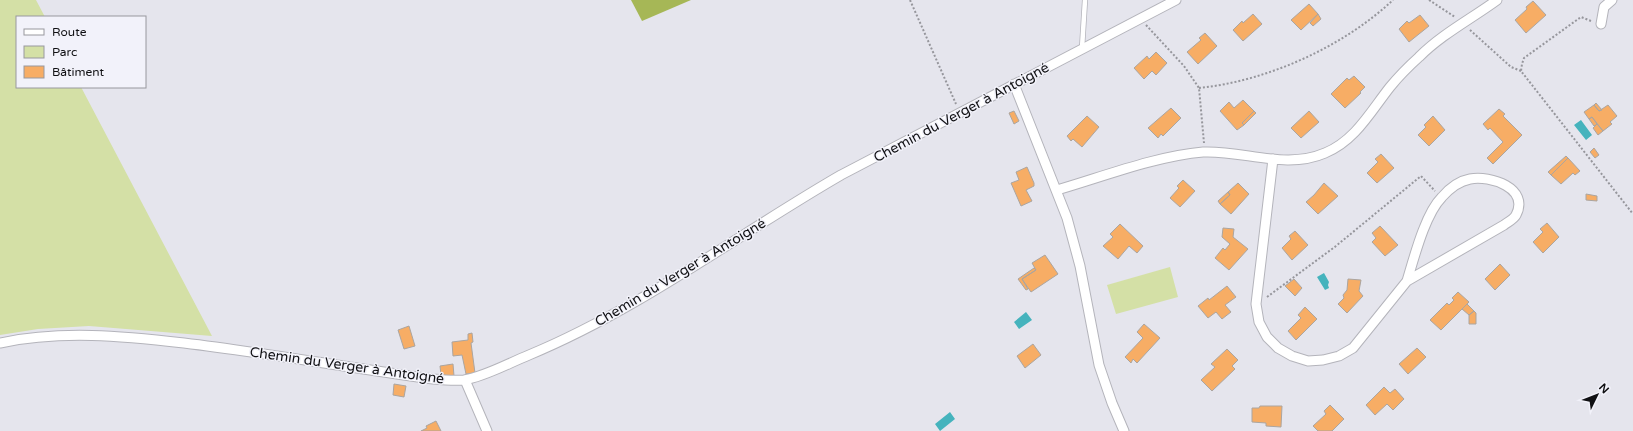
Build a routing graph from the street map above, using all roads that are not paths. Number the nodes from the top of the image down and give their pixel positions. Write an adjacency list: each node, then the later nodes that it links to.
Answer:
1 (1085, 0): 6 (lane)
2 (1176, 0): 6 (street, Chemin du Verger à Antoigné)
3 (1497, 0): 8 (street)
4 (1612, 0): 5 (street)
5 (1601, 24)
6 (1082, 49): 7 (street, Chemin du Verger à Antoigné)
7 (1014, 84): 9 (street); 12 (street, Chemin du Verger à Antoigné)
8 (1273, 159): 9 (street); 10 (street)
9 (1057, 190): 14 (street)
10 (1407, 281): 10 (street)
11 (0, 343): 12 (street, Chemin du Verger à Antoigné)
12 (465, 380): 13 (street)
13 (487, 431)
14 (1124, 431)

